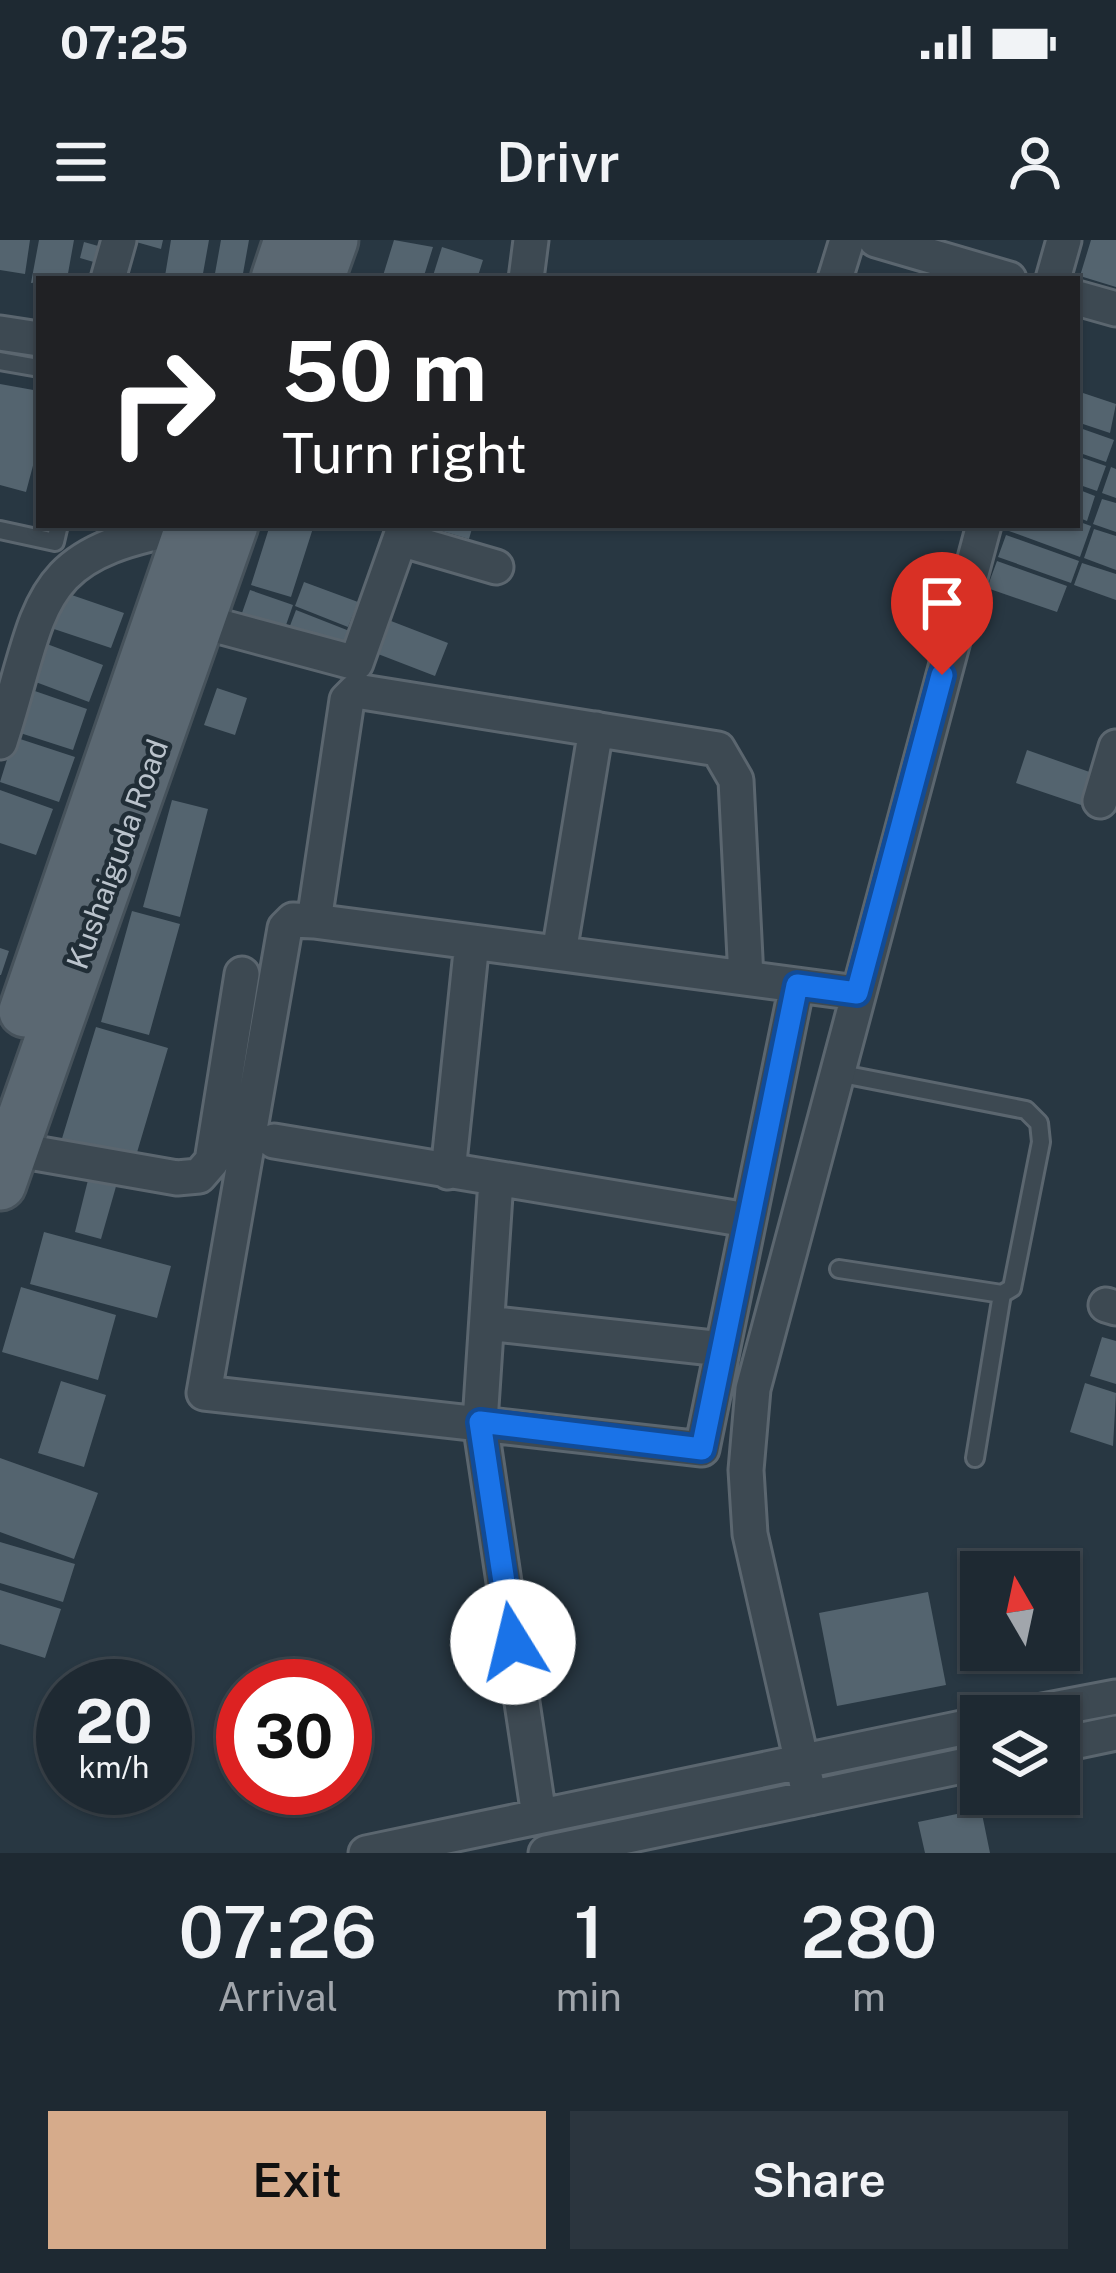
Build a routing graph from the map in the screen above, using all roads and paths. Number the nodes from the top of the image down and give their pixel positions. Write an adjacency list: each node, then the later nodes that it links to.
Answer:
1 (119, 240): 8 (street)
2 (290, 240): 9 (main road)
3 (332, 240): 10 (main road)
4 (531, 240): 11 (street)
5 (847, 240): 12 (street)
6 (876, 240): 13 (street)
7 (1064, 240): 14 (street)
8 (109, 276)
9 (278, 276)
10 (319, 276)
11 (526, 276)
12 (836, 276)
13 (1000, 276)
14 (1054, 276)
15 (1080, 299): 16 (street)
16 (1116, 309)
17 (0, 333): 18 (street)
18 (36, 339)
19 (0, 362): 20 (lane)
20 (36, 368)
21 (58, 528): 26 (lane)
22 (177, 528): 31 (street)
23 (190, 528): 42 (main road, Kushaiguda Road)
24 (231, 528): 29 (main road, Kushaiguda Road)
25 (983, 528): 40 (street)
26 (0, 530)
27 (403, 532): 28 (street); 29 (street)
28 (496, 567)
29 (200, 621): 42 (main road, Kushaiguda Road)
30 (596, 729): 34 (street); 36 (street); 38 (street)
31 (0, 742)
32 (1116, 747): 33 (street)
33 (1100, 801)
34 (314, 921): 35 (street); 52 (street)
35 (472, 942): 36 (street); 45 (street)
36 (559, 953): 38 (street)
37 (242, 974): 44 (street)
38 (746, 978): 39 (street)
39 (797, 985): 40 (street); 47 (street)
40 (857, 993): 41 (street)
41 (836, 1073): 49 (lane); 59 (street)
42 (13, 1081): 44 (main road, Kushaiguda Road)
43 (274, 1142): 45 (street)
44 (6, 1166)
45 (448, 1172): 46 (street)
46 (496, 1180): 47 (street); 50 (street)
47 (747, 1220): 51 (street)
48 (839, 1270): 49 (lane)
49 (1002, 1294): 53 (lane)
50 (487, 1323): 51 (street); 52 (street)
51 (722, 1349): 52 (street)
52 (480, 1422): 63 (street)
53 (975, 1458)
54 (1116, 1697): 55 (street)
55 (1080, 1704)
56 (960, 1729): 59 (street)
57 (1116, 1733): 58 (street)
58 (1080, 1741)
59 (801, 1765): 61 (street); 62 (street)
60 (960, 1766): 62 (street)
61 (649, 1795): 63 (street); 64 (street)
62 (810, 1798): 64 (street)
63 (539, 1816): 65 (street)
64 (659, 1842): 67 (street)
65 (432, 1846): 66 (street)
66 (366, 1853)
67 (546, 1853)

